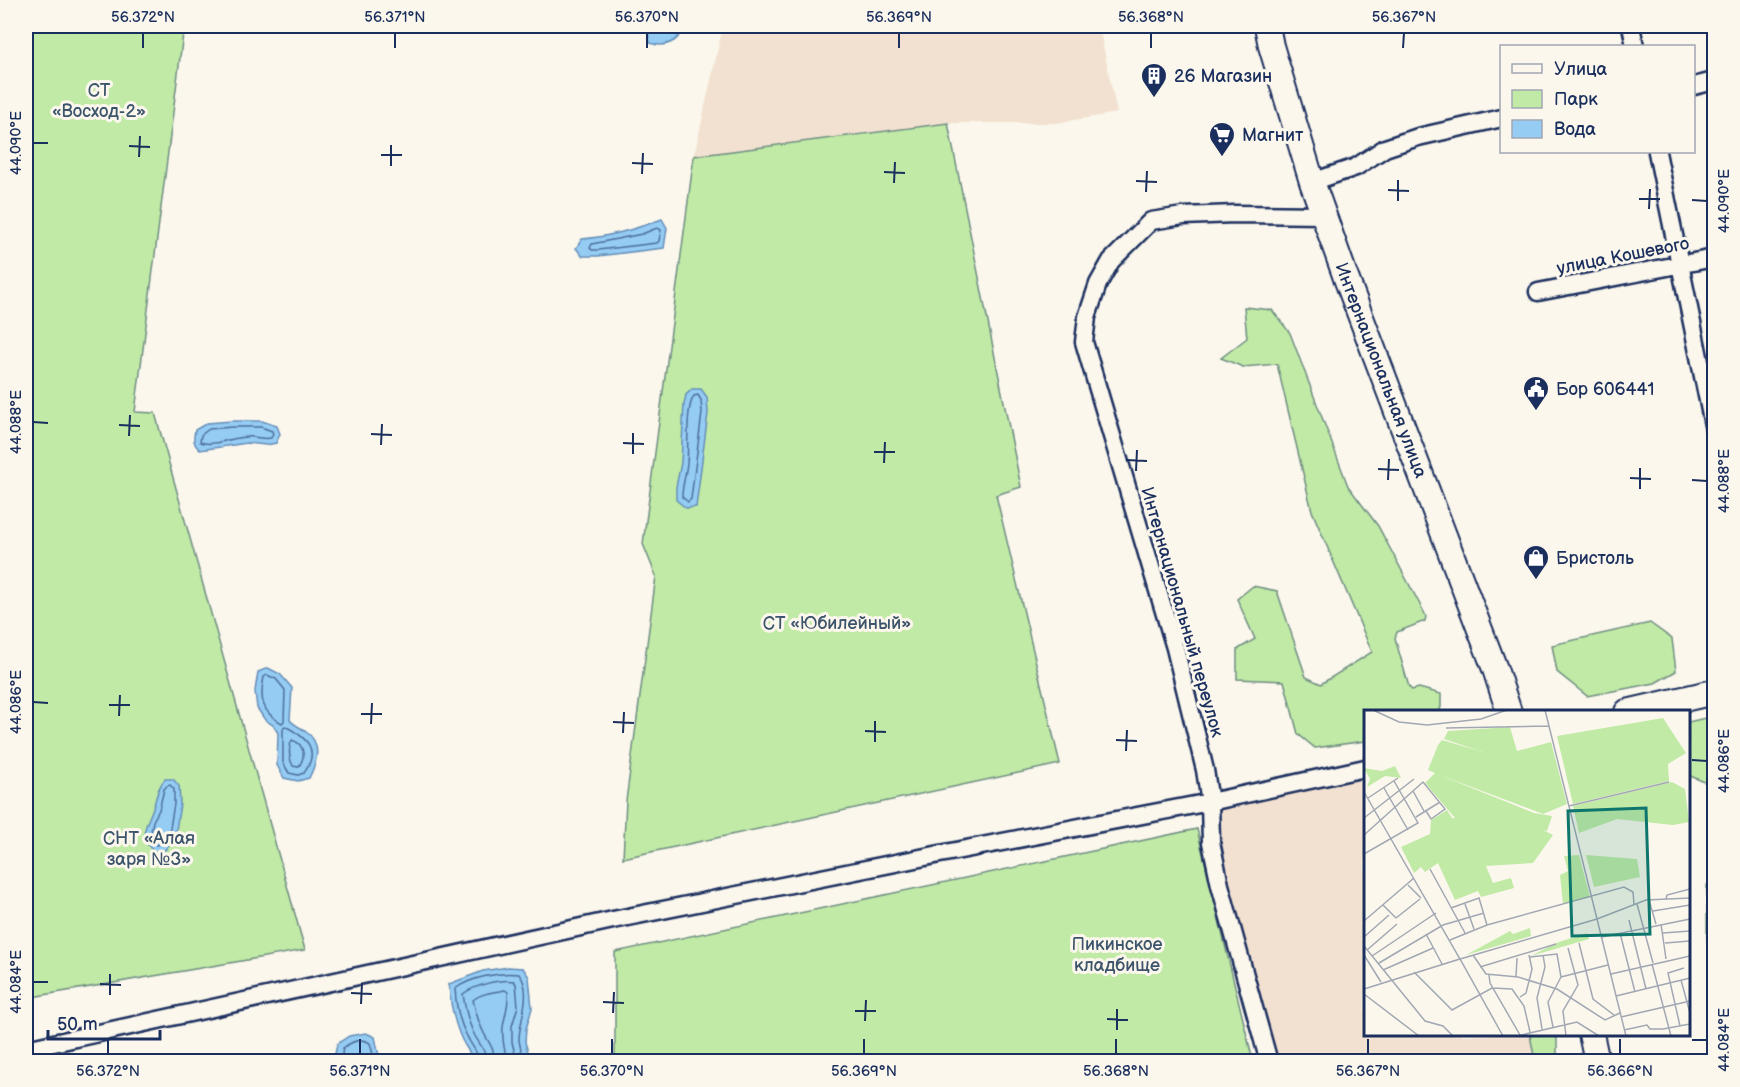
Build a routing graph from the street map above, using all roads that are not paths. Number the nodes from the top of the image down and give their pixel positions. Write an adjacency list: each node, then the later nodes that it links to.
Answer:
1 (1267, 26): 8 (main road, Интернациональная улица)
2 (1631, 26): 3 (street)
3 (1635, 45)
4 (1714, 81): 5 (street)
5 (1695, 86)
6 (1500, 118): 8 (street)
7 (1657, 153): 11 (street)
8 (1312, 182): 9 (main road, Интернациональная улица)
9 (1324, 215): 15 (main road, Интернациональная улица); 18 (street, Интернациональный переулок)
10 (1714, 258): 11 (street, улица Кошевого)
11 (1681, 265): 12 (street, улица Кошевого); 13 (street)
12 (1538, 292)
13 (1714, 425)
14 (1714, 692): 16 (main road)
15 (1508, 710)
16 (1636, 710)
17 (1364, 768): 18 (street)
18 (1210, 802): 20 (street); 21 (street, Интернациональный переулок)
19 (1591, 1036): 22 (main road)
20 (26, 1049)
21 (1269, 1062)
22 (1597, 1062)

